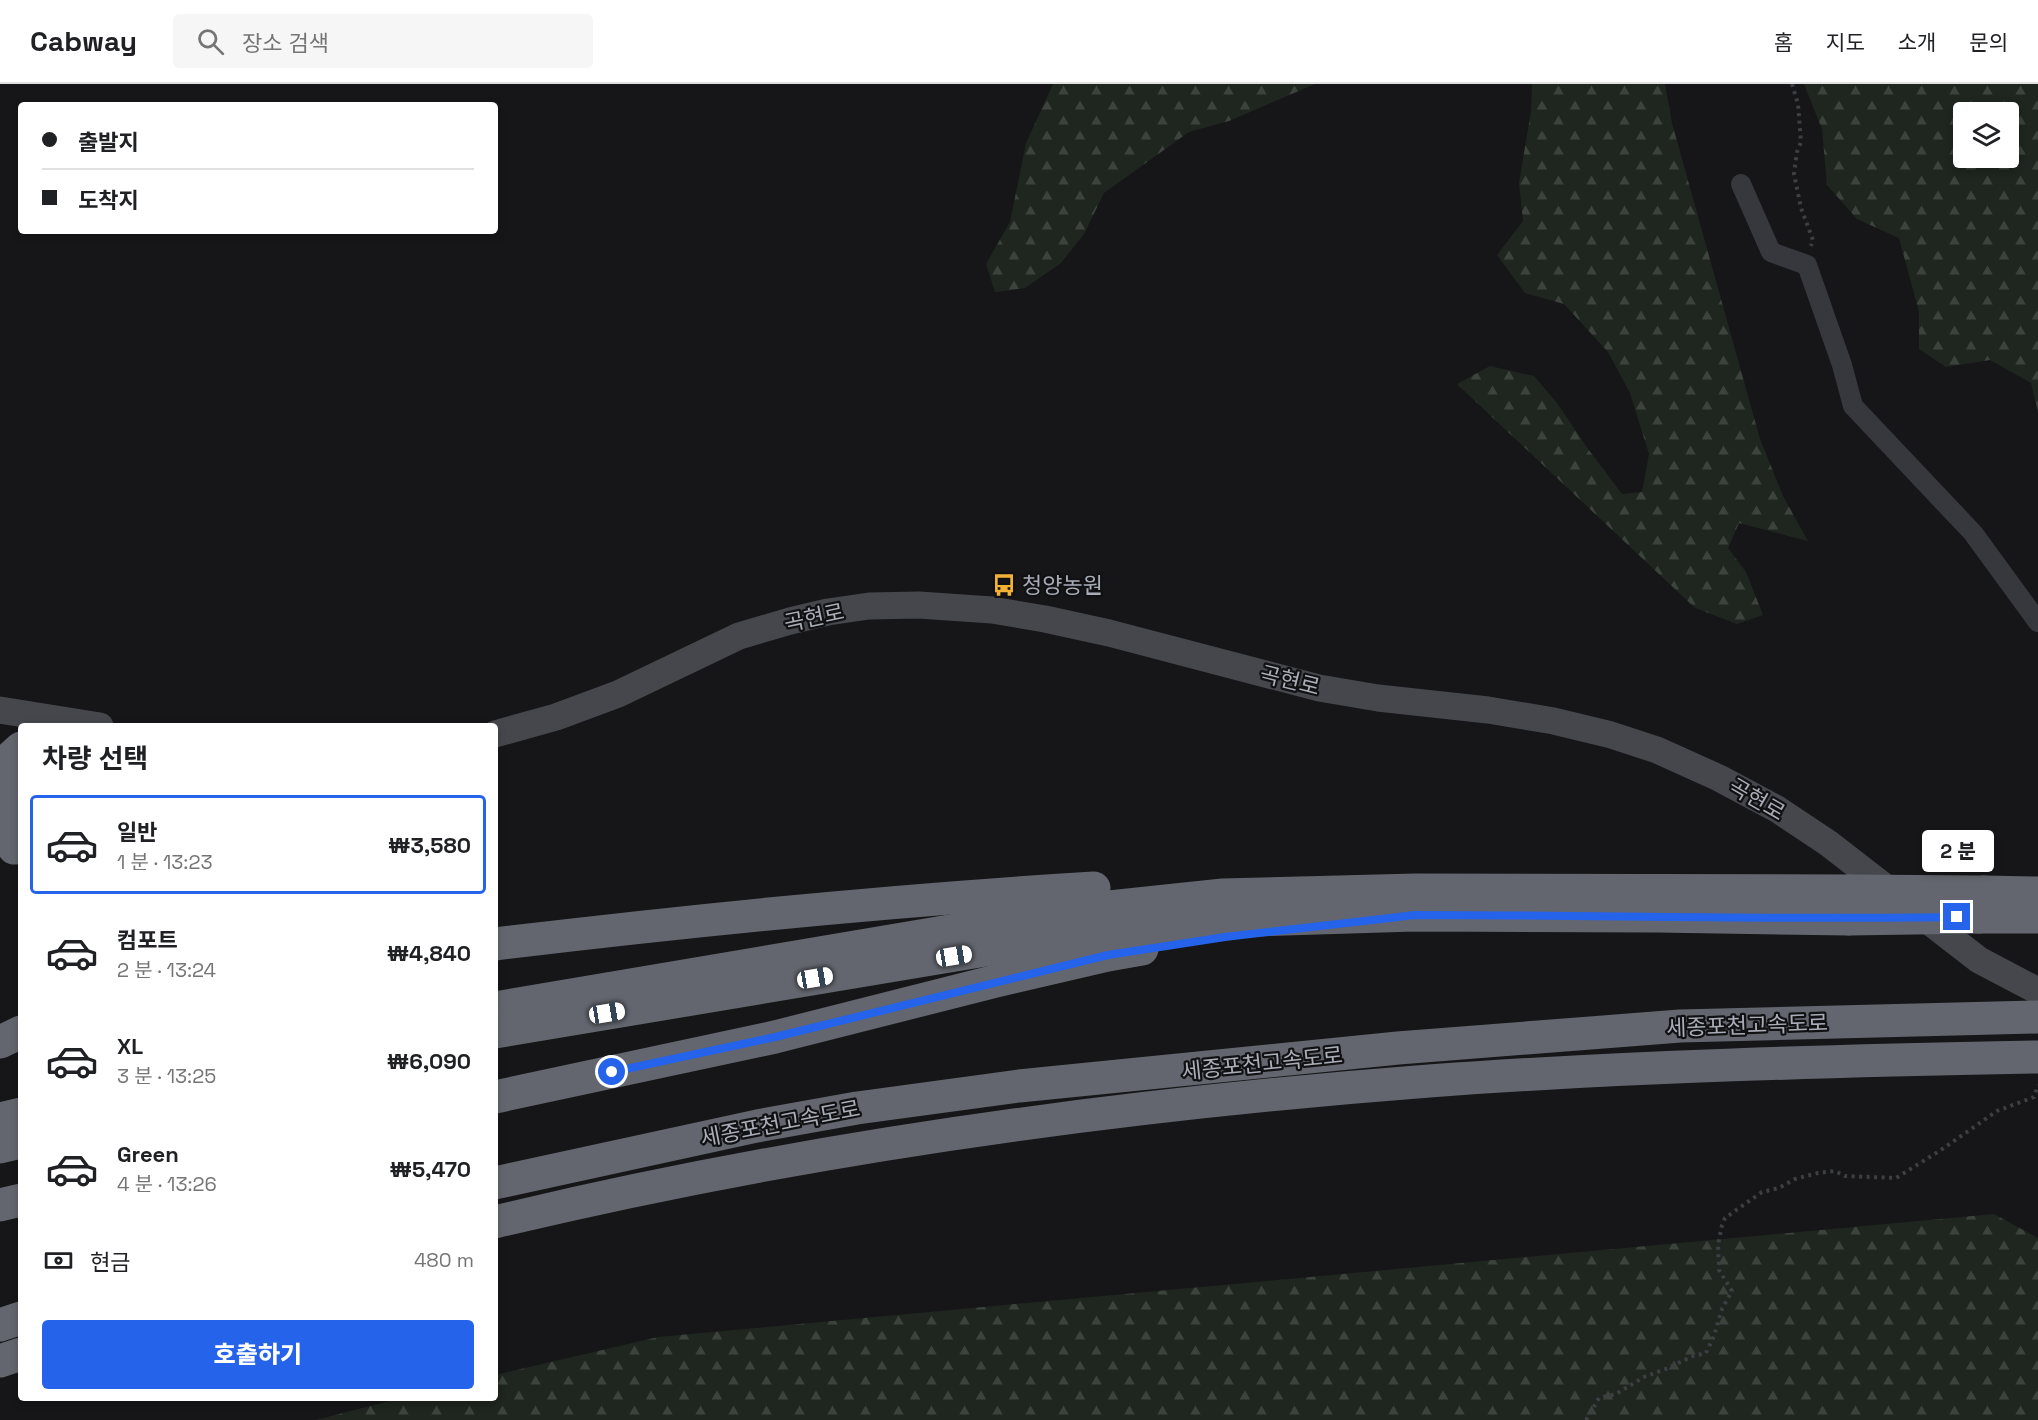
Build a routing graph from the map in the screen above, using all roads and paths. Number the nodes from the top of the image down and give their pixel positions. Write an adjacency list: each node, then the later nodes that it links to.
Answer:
1 (1792, 84): 3 (path)
2 (1741, 184): 3 (street)
3 (1806, 265): 4 (street)
4 (2038, 622)
5 (0, 710): 6 (main road)
6 (81, 723)
7 (498, 733): 15 (main road, 곡현로)
8 (18, 751): 9 (highway)
9 (9, 842)
10 (2038, 893): 12 (highway)
11 (1415, 902): 12 (highway, bridge); 14 (highway); 16 (highway); 18 (highway); 23 (highway)
12 (1981, 904): 13 (highway)
13 (2038, 917)
14 (498, 944)
15 (2038, 991)
16 (498, 1007)
17 (2038, 1017): 28 (highway, 세종포천고속도로)
18 (498, 1031)
19 (18, 1033): 20 (highway)
20 (0, 1042)
21 (2038, 1057): 31 (highway, 세종포천고속도로)
22 (2038, 1085): 36 (path)
23 (498, 1096)
24 (18, 1115): 25 (highway)
25 (0, 1119)
26 (18, 1143): 27 (highway)
27 (0, 1147)
28 (498, 1182)
29 (18, 1201): 30 (highway)
30 (0, 1205)
31 (498, 1221)
32 (18, 1319): 33 (highway)
33 (0, 1325)
34 (18, 1355): 35 (highway)
35 (0, 1361)
36 (1586, 1420)

